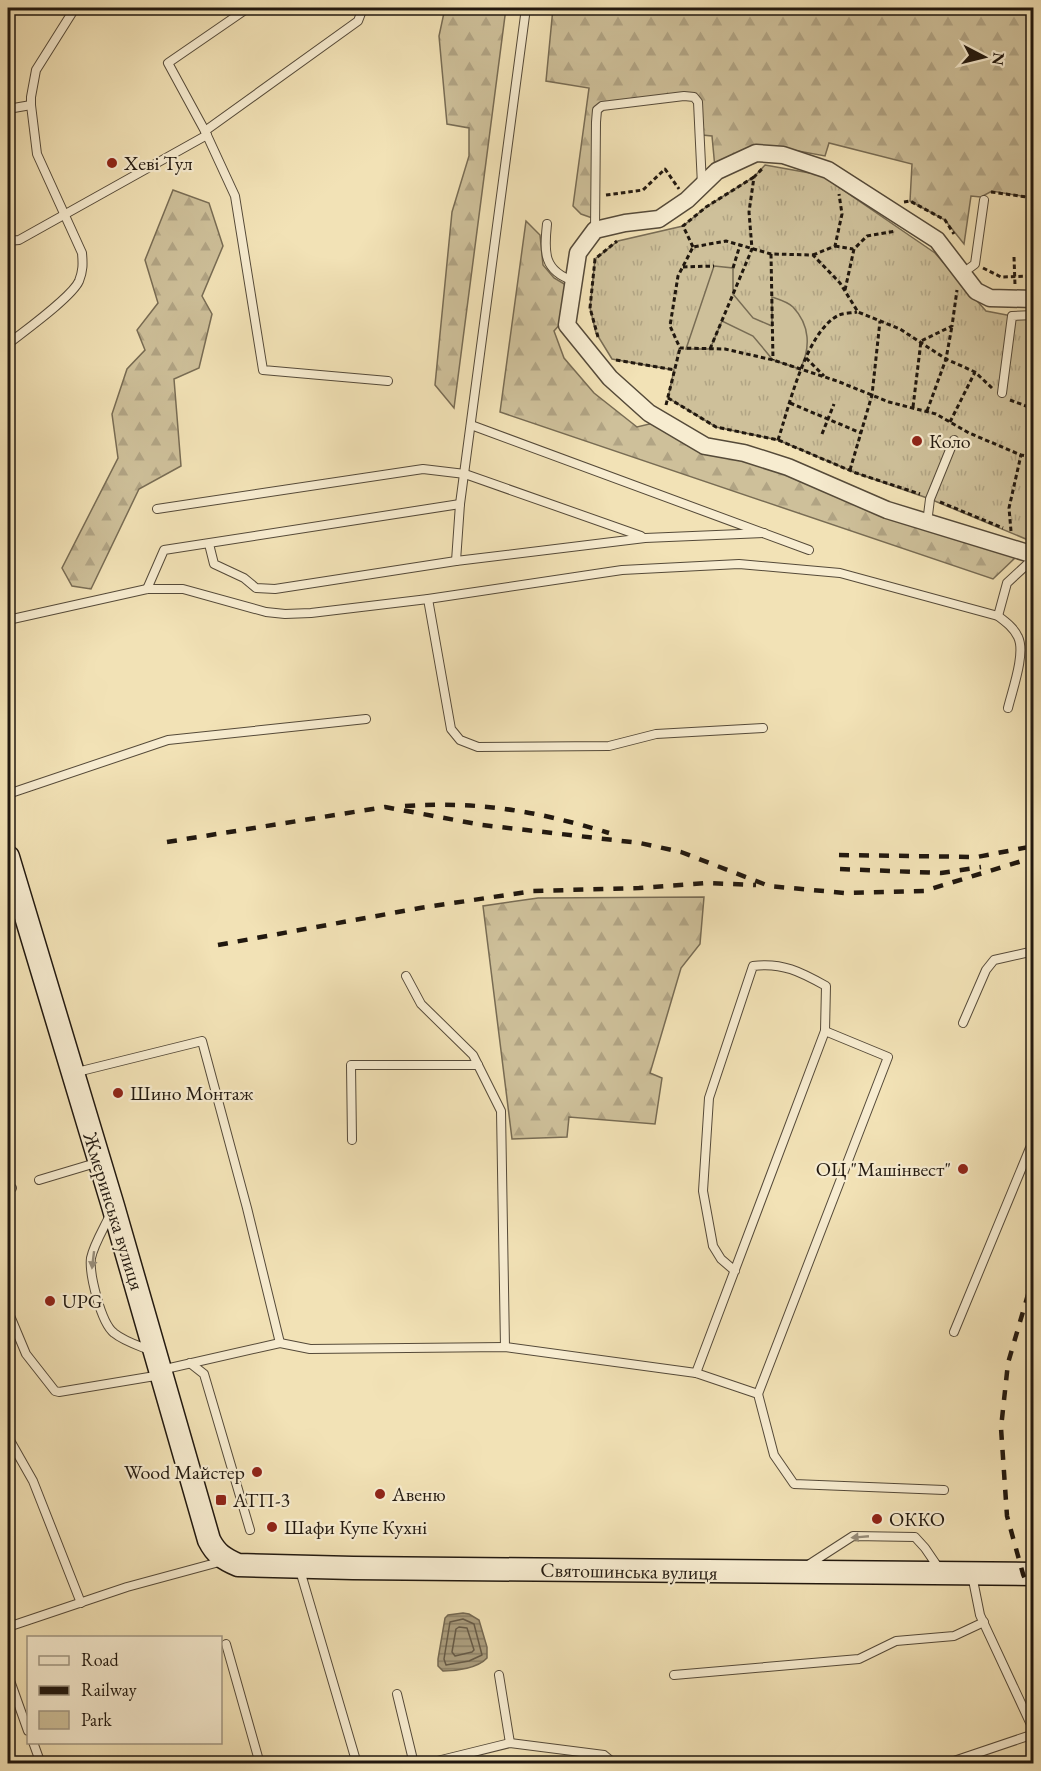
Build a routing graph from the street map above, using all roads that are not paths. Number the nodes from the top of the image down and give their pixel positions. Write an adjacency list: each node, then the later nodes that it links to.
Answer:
1 (75, 8): 5 (lane)
2 (248, 8): 7 (lane)
3 (363, 8): 7 (lane)
4 (526, 8): 21 (lane)
5 (31, 105): 6 (lane); 10 (lane)
6 (8, 109)
7 (206, 133): 10 (lane); 19 (lane)
8 (702, 186): 12 (street); 12 (lane); 14 (street)
9 (984, 200): 14 (lane)
10 (64, 214): 13 (lane); 18 (lane)
11 (547, 224): 15 (lane)
12 (595, 230): 15 (street)
13 (8, 241)
14 (965, 272): 16 (street)
15 (574, 281): 26 (street)
16 (1034, 299)
17 (1034, 315): 20 (lane)
18 (8, 344)
19 (388, 381)
20 (999, 393)
21 (471, 425): 23 (lane); 27 (lane)
22 (954, 440): 26 (lane)
23 (465, 474): 24 (lane); 25 (lane); 28 (lane)
24 (460, 504): 29 (lane); 32 (lane)
25 (158, 509)
26 (927, 523): 31 (street)
27 (764, 533): 28 (lane); 30 (lane)
28 (645, 538): 32 (lane)
29 (209, 543): 32 (lane); 33 (lane)
30 (809, 550)
31 (1034, 556): 35 (lane)
32 (456, 561)
33 (147, 589): 34 (lane); 36 (lane)
34 (428, 600): 35 (lane); 39 (lane)
35 (998, 616): 37 (lane)
36 (8, 620)
37 (1008, 708)
38 (366, 719): 40 (lane)
39 (763, 728)
40 (8, 794)
41 (8, 857): 47 (main road, Жмеринська вулиця)
42 (1034, 951): 44 (lane)
43 (406, 976): 46 (lane)
44 (963, 1023)
45 (825, 1031): 53 (lane); 53 (lane); 61 (lane)
46 (478, 1065): 48 (lane); 57 (lane)
47 (73, 1073): 50 (main road, Жмеринська вулиця); 56 (lane)
48 (352, 1140)
49 (1034, 1146): 55 (lane)
50 (100, 1162): 51 (lane); 52 (main road, Жмеринська вулиця)
51 (39, 1180)
52 (113, 1206): 59 (main road, Жмеринська вулиця); 59 (lane, one-way to 59)
53 (735, 1271): 60 (lane)
54 (8, 1311): 59 (lane)
55 (954, 1332)
56 (280, 1343): 57 (lane); 58 (lane)
57 (505, 1347): 60 (lane)
58 (190, 1363): 59 (lane); 64 (lane)
59 (159, 1366): 65 (main road, Жмеринська вулиця)
60 (696, 1373): 61 (lane)
61 (758, 1394): 63 (lane)
62 (8, 1437): 71 (lane)
63 (944, 1490)
64 (250, 1530)
65 (226, 1560): 66 (main road, Святошинська вулиця); 71 (lane)
66 (299, 1567): 67 (main road, Святошинська вулиця); 85 (lane)
67 (796, 1573): 68 (main road, Святошинська вулиця); 68 (lane, one-way to 67)
68 (942, 1573): 69 (main road, Святошинська вулиця)
69 (972, 1574): 70 (main road, Святошинська вулиця); 72 (lane)
70 (1034, 1574)
71 (81, 1603): 73 (lane)
72 (984, 1622): 77 (lane); 80 (lane)
73 (8, 1627)
74 (226, 1644): 84 (lane)
75 (8, 1675): 79 (lane)
76 (499, 1675): 81 (lane)
77 (674, 1675)
78 (398, 1694): 86 (lane)
79 (27, 1728)
80 (1034, 1732): 89 (lane)
81 (510, 1743): 87 (lane); 88 (lane)
82 (33, 1744): 83 (lane)
83 (41, 1764)
84 (260, 1764)
85 (357, 1764)
86 (414, 1764)
87 (425, 1764)
88 (615, 1764)
89 (945, 1764)

